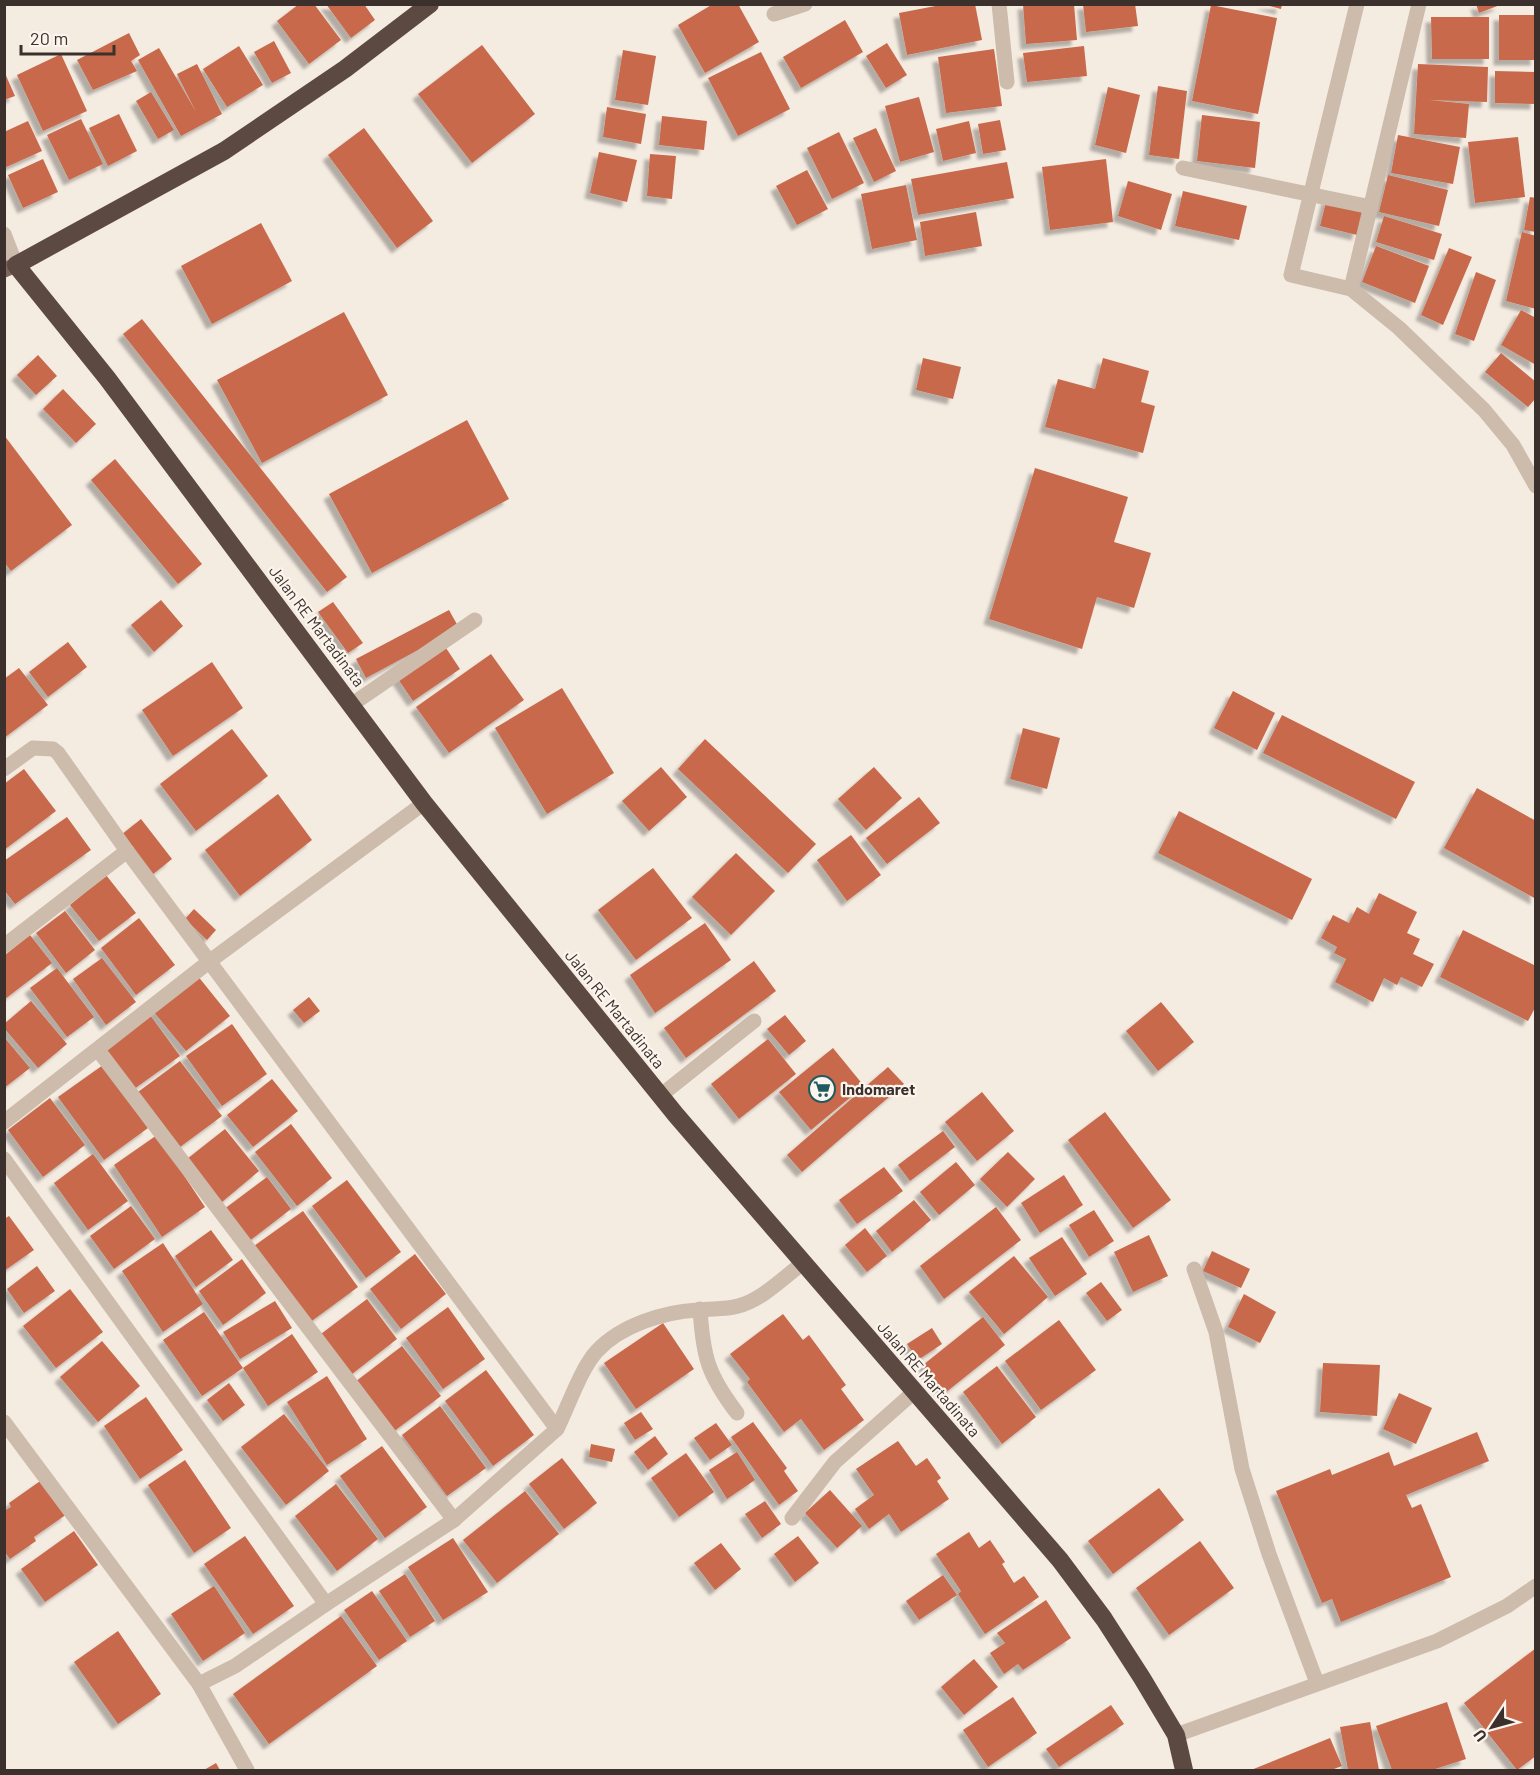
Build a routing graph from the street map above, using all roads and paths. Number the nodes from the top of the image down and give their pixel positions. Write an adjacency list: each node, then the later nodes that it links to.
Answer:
1 (430, 4): 12 (highway)
2 (805, 4): 6 (street)
3 (999, 4): 7 (street)
4 (1357, 4): 9 (street)
5 (1419, 4): 10 (street)
6 (774, 14)
7 (1007, 82)
8 (1183, 168): 9 (street)
9 (1311, 194): 10 (street); 13 (street)
10 (1371, 207): 13 (street)
11 (4, 234): 12 (street)
12 (10, 267): 16 (highway, Jalan RE Martadinata)
13 (1351, 289): 14 (street)
14 (1536, 486)
15 (475, 620): 16 (street)
16 (351, 705): 18 (highway, Jalan RE Martadinata)
17 (4, 769): 19 (street)
18 (424, 803): 21 (street); 24 (highway, Jalan RE Martadinata)
19 (127, 851): 20 (street); 21 (street)
20 (4, 946)
21 (210, 961): 23 (street); 33 (street)
22 (754, 1021): 24 (street)
23 (98, 1050): 25 (street); 35 (street)
24 (660, 1096): 27 (highway, Jalan RE Martadinata)
25 (4, 1122)
26 (4, 1160): 37 (street)
27 (803, 1263): 29 (street); 30 (highway, Jalan RE Martadinata)
28 (1194, 1269): 38 (street)
29 (700, 1309): 31 (street); 33 (street)
30 (914, 1392): 34 (street); 40 (highway, Jalan RE Martadinata)
31 (737, 1413)
32 (4, 1422): 39 (street)
33 (557, 1429): 35 (street)
34 (792, 1518)
35 (454, 1520): 37 (street)
36 (1536, 1586): 38 (street)
37 (326, 1604): 39 (street)
38 (1317, 1683): 40 (street)
39 (200, 1684): 41 (street)
40 (1176, 1735): 42 (highway, Jalan RE Martadinata)
41 (247, 1770)
42 (1184, 1770)

